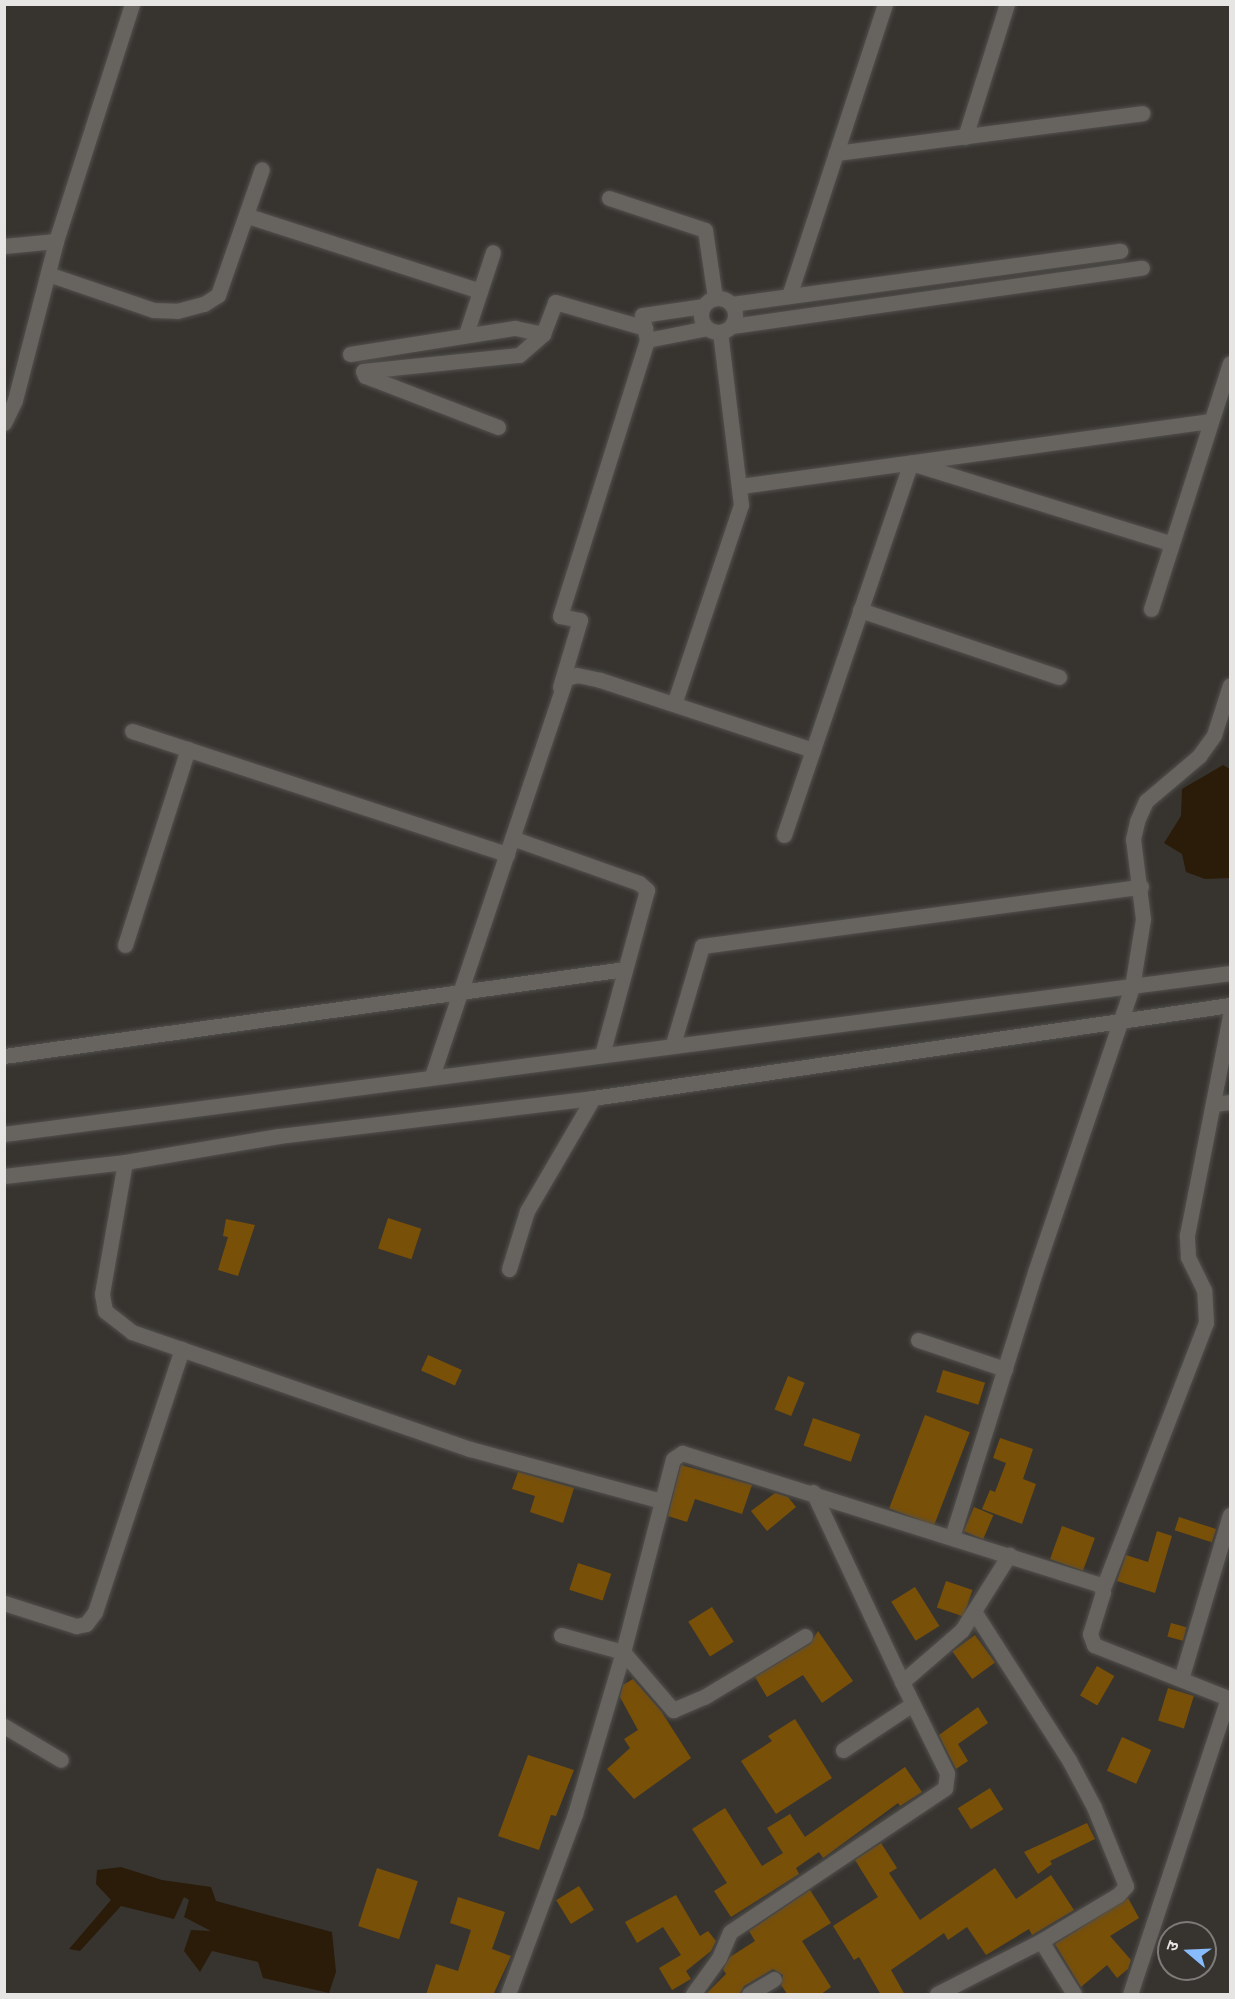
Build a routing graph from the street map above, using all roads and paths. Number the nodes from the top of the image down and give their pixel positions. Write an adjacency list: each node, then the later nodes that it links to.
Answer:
1 (132, 4): 10 (street)
2 (885, 4): 6 (street)
3 (1007, 4): 5 (street)
4 (1142, 113): 5 (street)
5 (965, 136): 6 (street)
6 (836, 153): 17 (street)
7 (262, 169): 9 (street)
8 (609, 198): 18 (street)
9 (248, 216): 15 (street); 16 (street)
10 (56, 241): 11 (street); 15 (street)
11 (4, 246)
12 (1120, 251): 17 (street)
13 (493, 252): 16 (street)
14 (1142, 268): 20 (street)
15 (48, 274): 26 (street)
16 (480, 291): 21 (street)
17 (789, 296): 19 (street)
18 (709, 302): 19 (street); 20 (street); 23 (street)
19 (732, 304): 20 (street)
20 (720, 328): 23 (street); 31 (street)
21 (466, 334): 22 (street); 24 (street)
22 (543, 334): 23 (street); 29 (street)
23 (646, 334): 37 (street)
24 (350, 354)
25 (1230, 363): 27 (street)
26 (10, 401): 28 (street)
27 (1212, 421): 30 (street); 32 (street)
28 (4, 423)
29 (498, 426)
30 (911, 463): 31 (street); 32 (street); 34 (street)
31 (741, 486): 38 (street)
32 (1172, 544): 33 (street)
33 (1151, 609)
34 (860, 610): 35 (street); 41 (street)
35 (1059, 677)
36 (1230, 685): 45 (street)
37 (558, 693): 38 (street); 43 (street)
38 (674, 704): 41 (street)
39 (132, 731): 40 (street)
40 (188, 749): 44 (street); 46 (street)
41 (813, 750): 42 (street)
42 (784, 835)
43 (512, 838): 44 (street); 47 (street)
44 (507, 854): 50 (street)
45 (1141, 887): 49 (street); 54 (street)
46 (125, 945)
47 (625, 969): 50 (street); 55 (street)
48 (1230, 973): 49 (street)
49 (1132, 987): 53 (street); 54 (street)
50 (460, 993): 56 (street); 57 (street)
51 (1230, 1005): 53 (street)
52 (1230, 1015): 60 (street)
53 (1118, 1022): 58 (street); 67 (street)
54 (674, 1044): 55 (street)
55 (602, 1054): 57 (street)
56 (4, 1056)
57 (432, 1076): 61 (street)
58 (593, 1098): 62 (street); 64 (street)
59 (1230, 1102): 60 (street)
60 (1214, 1104): 73 (street)
61 (4, 1134)
62 (125, 1162): 63 (street); 66 (street)
63 (4, 1176)
64 (509, 1269)
65 (918, 1340): 67 (street)
66 (182, 1349): 69 (street); 74 (street)
67 (1005, 1369): 71 (street)
68 (813, 1492): 69 (street); 71 (street); 80 (street)
69 (661, 1501): 78 (street)
70 (1230, 1515): 79 (street)
71 (952, 1537): 72 (street)
72 (1009, 1555): 73 (street); 75 (street)
73 (1103, 1588): 79 (street)
74 (4, 1603)
75 (975, 1613): 80 (street); 85 (street)
76 (561, 1635): 78 (street)
77 (805, 1636): 78 (street)
78 (623, 1652): 87 (street)
79 (1181, 1679): 92 (street)
80 (902, 1682): 81 (street)
81 (911, 1705): 83 (street); 88 (street)
82 (4, 1726): 84 (street)
83 (843, 1750)
84 (61, 1760)
85 (1041, 1941): 90 (street); 91 (street)
86 (774, 1979): 89 (street)
87 (508, 1995)
88 (693, 1995)
89 (749, 1995)
90 (938, 1995)
91 (1074, 1995)
92 (1130, 1995)

